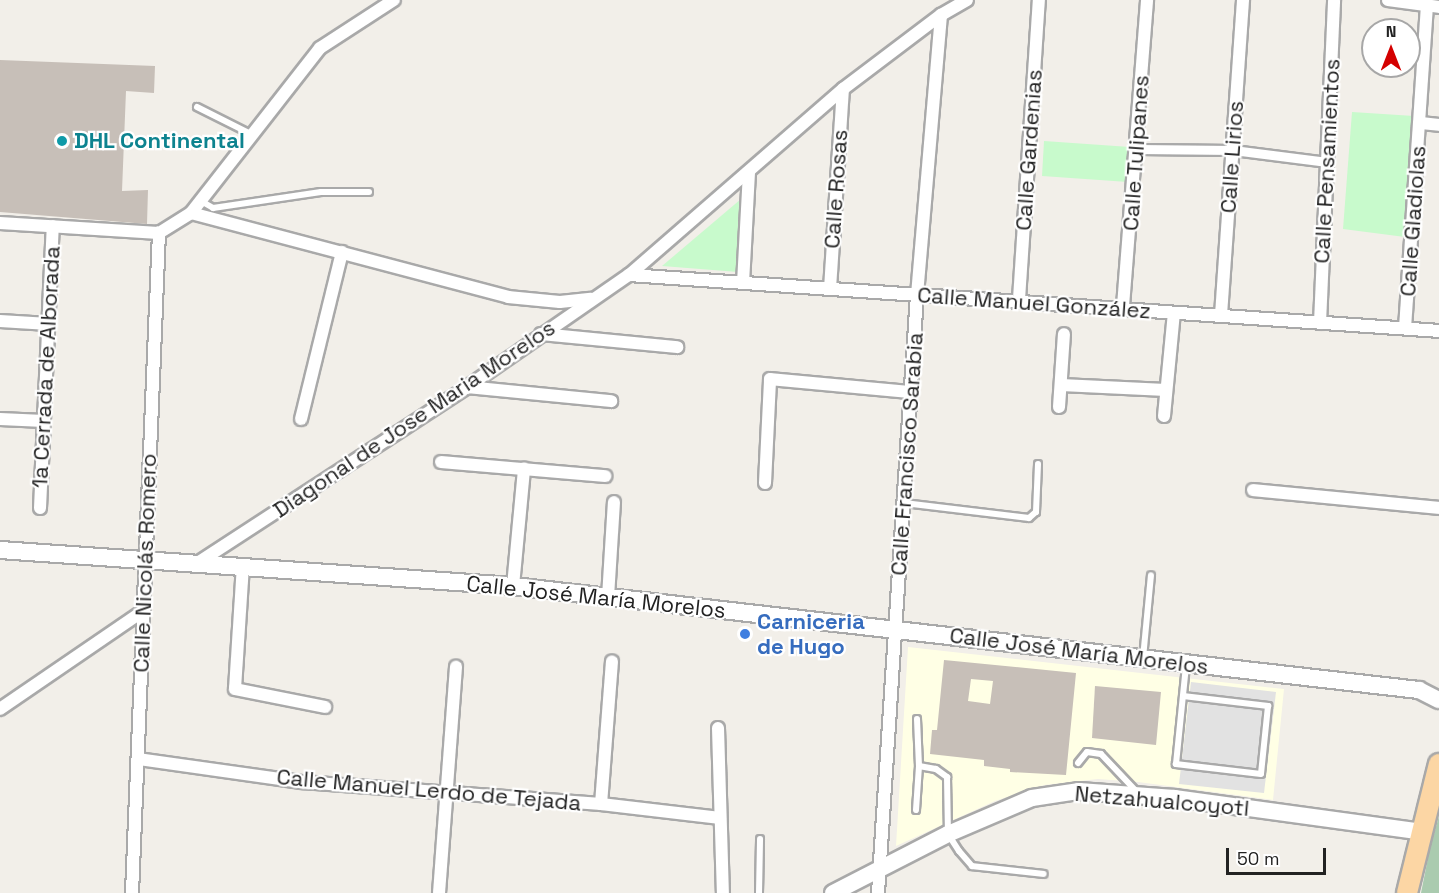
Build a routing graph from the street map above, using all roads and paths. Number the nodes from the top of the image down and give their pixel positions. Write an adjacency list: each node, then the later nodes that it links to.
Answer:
1 (394, 0): 14 (street)
2 (967, 0): 9 (street, Diagonal de Jose Maria Morelos)
3 (1039, 0): 31 (street, Calle Gardenias)
4 (1147, 0): 15 (street, Calle Tulipanes)
5 (1243, 0): 16 (street, Calle Lirios)
6 (1334, 0): 17 (street, Calle Pensamientos)
7 (1388, 0): 8 (street)
8 (1433, 7): 12 (street, Calle Gladiolas)
9 (941, 15): 10 (street, Diagonal de Jose Maria Morelos); 29 (street, Calle Francisco Sarabia)
10 (843, 89): 18 (street, Diagonal de Jose Maria Morelos); 28 (street, Calle Rosas)
11 (197, 107): 14 (lane)
12 (1421, 123): 13 (street); 38 (street, Calle Gladiolas)
13 (1439, 125)
14 (251, 134): 20 (street)
15 (1138, 149): 16 (street); 32 (street, Calle Tulipanes)
16 (1233, 150): 17 (street); 34 (street, Calle Lirios)
17 (1327, 162): 36 (street, Calle Pensamientos)
18 (749, 172): 26 (street, Diagonal de Jose Maria Morelos); 27 (street)
19 (369, 192): 20 (lane)
20 (200, 201): 21 (street)
21 (191, 213): 24 (street); 25 (street)
22 (0, 223): 23 (street)
23 (53, 226): 24 (street); 37 (street, 1a Cerrada de Alborada)
24 (159, 232): 64 (street, Calle Nicolás Romero)
25 (342, 252): 30 (street); 51 (street)
26 (629, 274): 27 (street, Calle Manuel González); 30 (street, Diagonal de Jose Maria Morelos)
27 (743, 283): 28 (street, Calle Manuel González)
28 (830, 289): 29 (street, Calle Manuel González)
29 (917, 296): 31 (street, Calle Manuel González); 46 (street, Calle Francisco Sarabia)
30 (592, 299): 40 (street, Diagonal de Jose Maria Morelos)
31 (1019, 299): 32 (street, Calle Manuel González)
32 (1123, 306): 33 (street, Calle Manuel González)
33 (1174, 314): 34 (street, Calle Manuel González); 45 (street)
34 (1221, 315): 36 (street, Calle Manuel González)
35 (0, 321): 37 (street)
36 (1320, 323): 38 (street, Calle Manuel González)
37 (49, 324): 52 (street, 1a Cerrada de Alborada)
38 (1405, 328): 39 (street, Calle Manuel González)
39 (1439, 331)
40 (541, 334): 42 (street); 44 (street, Diagonal de Jose Maria Morelos)
41 (1064, 334): 43 (street)
42 (677, 347)
43 (1061, 385): 45 (street); 48 (street)
44 (467, 387): 47 (street); 65 (street, Diagonal de Jose Maria Morelos)
45 (1166, 390): 49 (street)
46 (911, 392): 57 (street); 60 (street, Calle Francisco Sarabia)
47 (611, 401)
48 (1059, 407)
49 (1164, 416)
50 (0, 418): 52 (street)
51 (301, 419)
52 (44, 421): 61 (street, 1a Cerrada de Alborada)
53 (441, 462): 55 (street)
54 (1038, 465): 60 (lane)
55 (524, 469): 56 (street); 68 (street)
56 (605, 476)
57 (765, 483)
58 (1253, 490): 62 (street)
59 (614, 502): 69 (street)
60 (904, 503): 71 (street, Calle Francisco Sarabia)
61 (40, 508)
62 (1439, 508)
63 (0, 550): 64 (street, Calle José María Morelos)
64 (145, 559): 65 (street, Calle José María Morelos); 70 (street, Calle Nicolás Romero)
65 (199, 562): 66 (street, Calle José María Morelos)
66 (243, 565): 68 (street, Calle José María Morelos); 78 (street)
67 (1151, 575): 72 (lane)
68 (513, 586): 69 (street, Calle José María Morelos)
69 (608, 597): 71 (street, Calle José María Morelos)
70 (143, 611): 79 (street); 82 (street, Calle Nicolás Romero)
71 (895, 630): 72 (street, Calle José María Morelos); 94 (street, Calle Francisco Sarabia)
72 (1143, 659): 74 (street, Calle José María Morelos)
73 (612, 661): 88 (street)
74 (1186, 664): 76 (lane); 77 (street, Calle José María Morelos)
75 (456, 667): 86 (street)
76 (1183, 696): 76 (lane)
77 (1439, 700)
78 (325, 707)
79 (0, 709)
80 (917, 719): 85 (lane)
81 (718, 728): 90 (street)
82 (138, 759): 86 (street, Calle Manuel Lerdo de Tejada); 96 (street, Calle Nicolás Romero)
83 (1078, 763): 87 (lane)
84 (1439, 764): 91 (main road)
85 (919, 766): 89 (lane); 92 (lane)
86 (445, 792): 88 (street, Calle Manuel Lerdo de Tejada); 97 (street)
87 (1141, 795): 91 (street, Netzahualcoyotl); 92 (street, Netzahualcoyotl)
88 (601, 804): 90 (street, Calle Manuel Lerdo de Tejada)
89 (916, 810)
90 (720, 818): 98 (street)
91 (1422, 832): 102 (main road)
92 (948, 834): 94 (street, Netzahualcoyotl); 95 (lane)
93 (760, 838): 99 (lane)
94 (880, 868): 100 (street, Netzahualcoyotl); 101 (street, Calle Francisco Sarabia)
95 (1044, 874)
96 (132, 893)
97 (439, 893)
98 (723, 893)
99 (759, 893)
100 (833, 893)
101 (878, 893)
102 (1407, 893)

